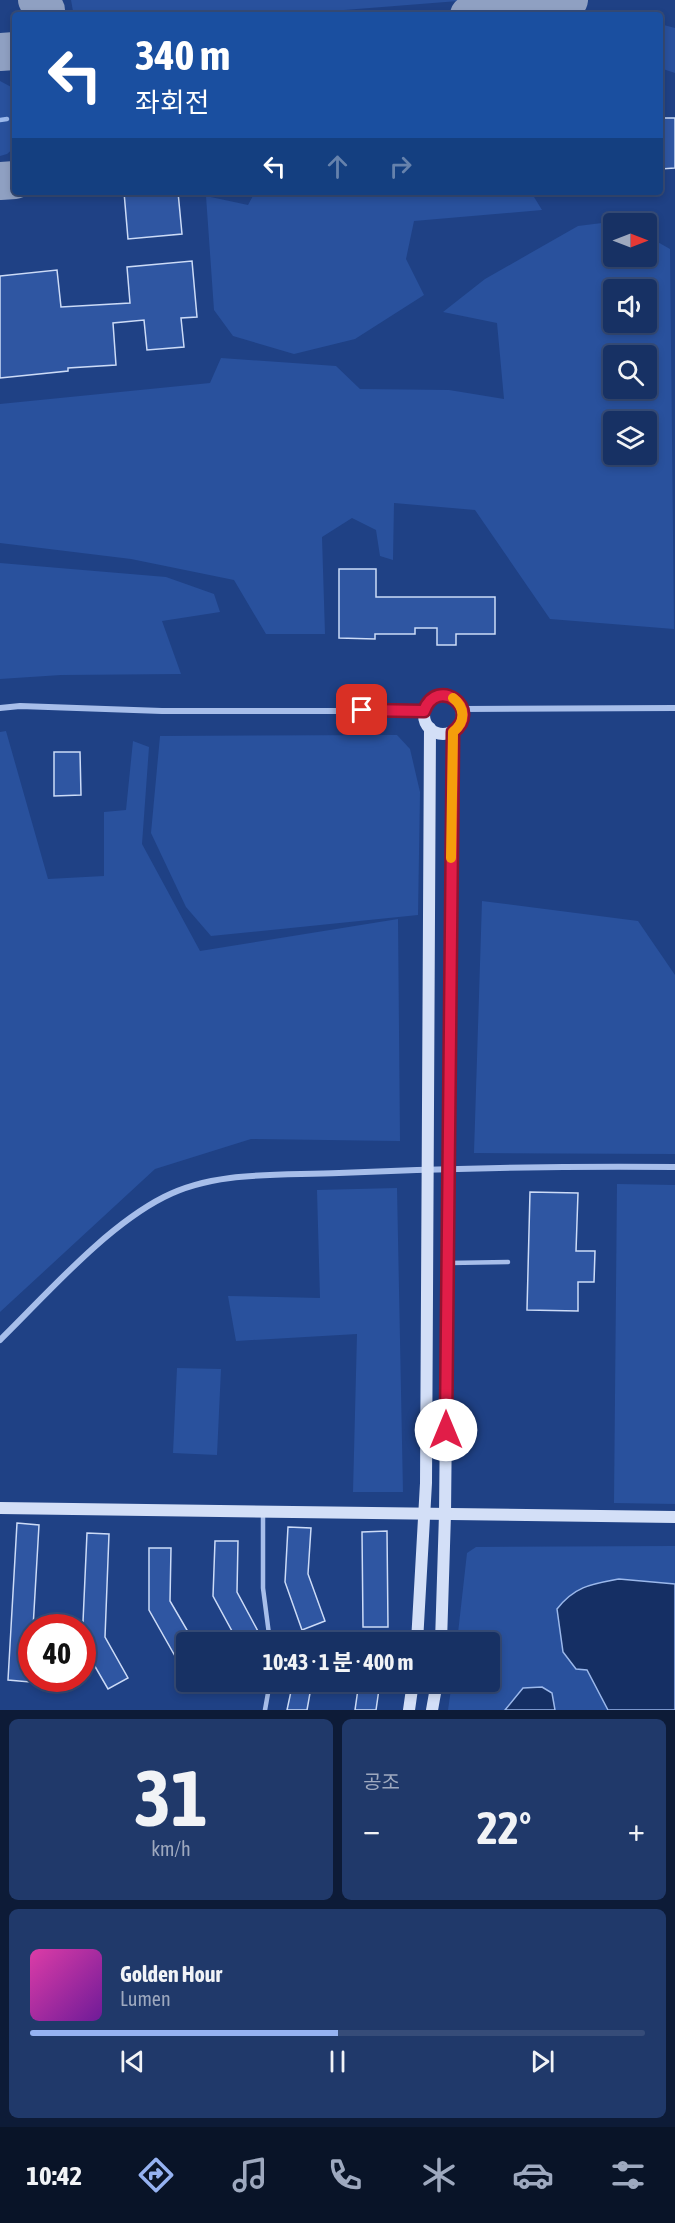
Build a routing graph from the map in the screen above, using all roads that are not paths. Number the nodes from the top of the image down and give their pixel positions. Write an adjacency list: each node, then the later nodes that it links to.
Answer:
1 (0, 708): 4 (street)
2 (675, 708): 3 (street)
3 (462, 709): 4 (street); 6 (street)
4 (424, 711): 5 (street)
5 (430, 728): 6 (street); 9 (street)
6 (453, 732): 8 (street)
7 (675, 1167): 8 (street)
8 (447, 1168): 9 (street); 11 (street)
9 (428, 1169): 12 (street); 15 (street)
10 (508, 1262): 11 (lane)
11 (447, 1263): 16 (street)
12 (0, 1340)
13 (0, 1508): 14 (street)
14 (262, 1511): 15 (street); 18 (lane)
15 (425, 1514): 16 (street); 19 (street)
16 (445, 1514): 17 (street); 20 (street)
17 (675, 1518)
18 (269, 1632)
19 (418, 1632)
20 (441, 1632)
21 (268, 1692): 24 (lane)
22 (412, 1692): 25 (street)
23 (435, 1692): 26 (street)
24 (265, 1710)
25 (409, 1710)
26 (432, 1710)

